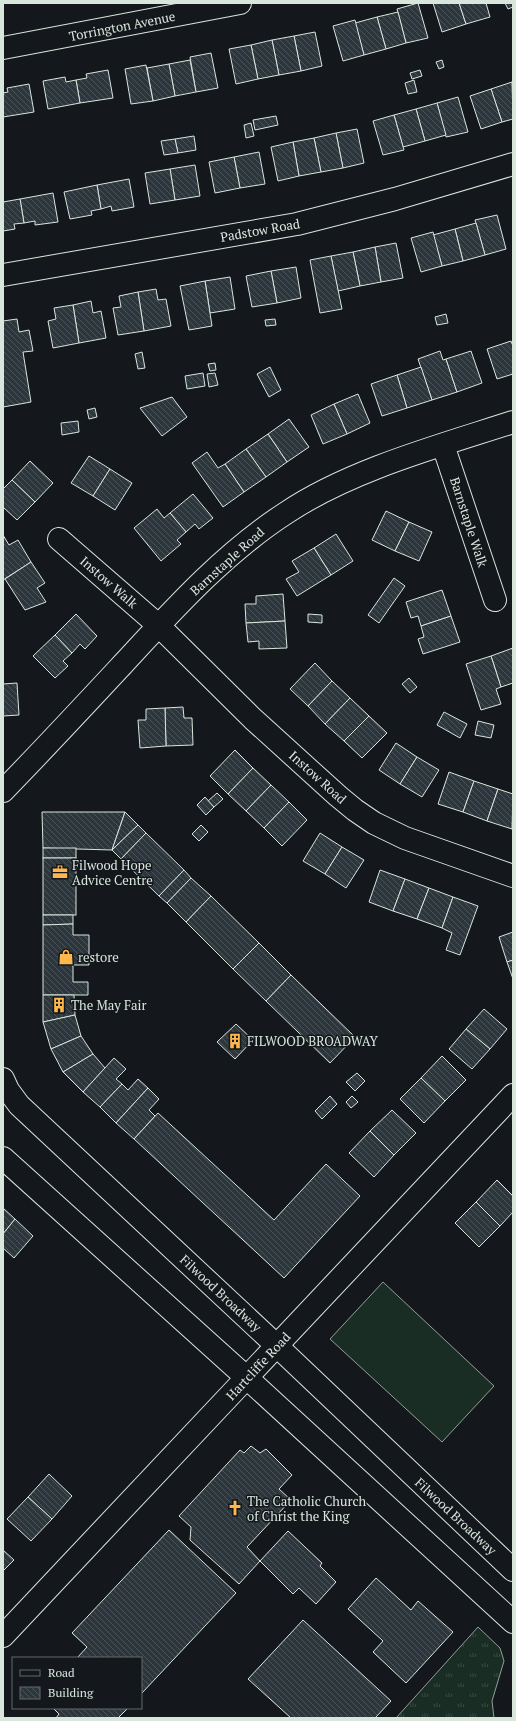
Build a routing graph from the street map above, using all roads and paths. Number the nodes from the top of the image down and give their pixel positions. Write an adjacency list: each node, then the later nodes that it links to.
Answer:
1 (240, 3): 2 (street, Torrington Avenue)
2 (3, 48)
3 (513, 164): 4 (street, Padstow Road)
4 (3, 275)
5 (513, 422): 6 (street, Barnstaple Road)
6 (444, 445): 8 (street, Barnstaple Walk); 9 (street, Barnstaple Road)
7 (59, 539): 9 (street, Instow Walk)
8 (495, 600)
9 (158, 625): 10 (street, Barnstaple Road); 11 (street, Instow Road)
10 (3, 791)
11 (513, 876)
12 (3, 1079): 15 (street, Filwood Broadway)
13 (513, 1095): 15 (street, Hartcliffe Road)
14 (3, 1158): 16 (street)
15 (277, 1346): 16 (street, Hartcliffe Road); 17 (street, Filwood Broadway)
16 (247, 1378): 18 (street); 19 (street, Hartcliffe Road)
17 (513, 1570)
18 (513, 1622)
19 (3, 1636)

